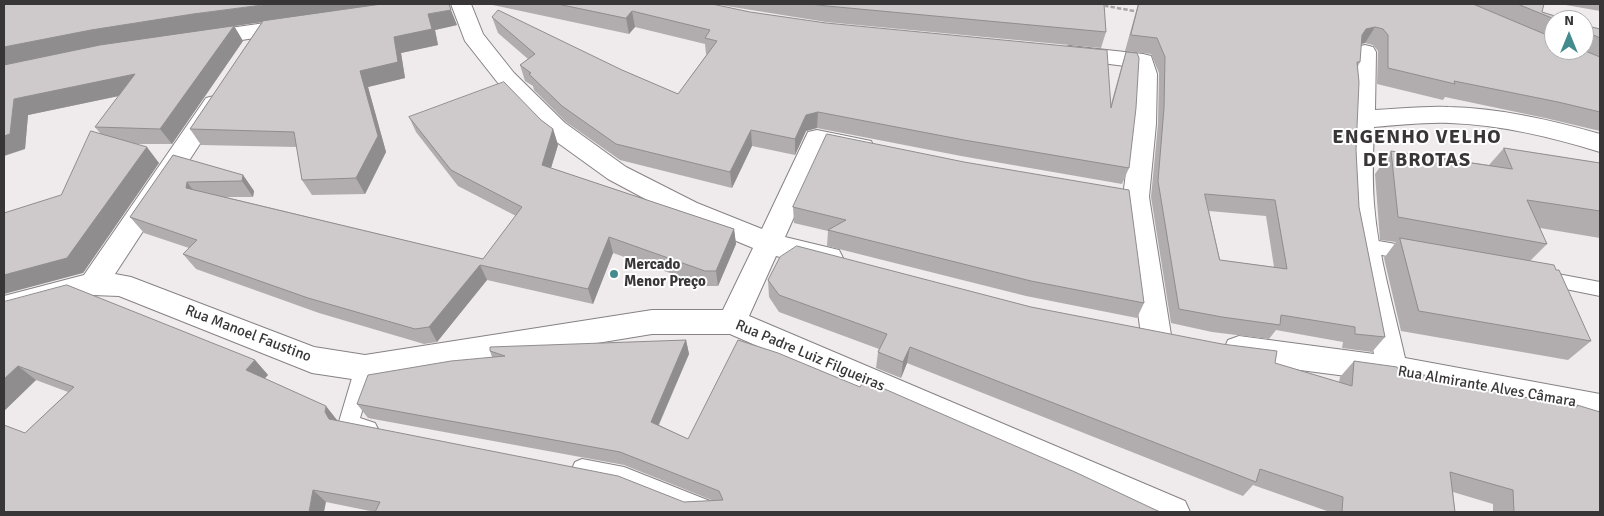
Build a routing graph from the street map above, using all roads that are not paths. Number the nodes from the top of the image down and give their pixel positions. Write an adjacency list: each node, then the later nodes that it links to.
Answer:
1 (462, 4): 14 (street)
2 (310, 24): 3 (street)
3 (264, 30): 4 (street); 7 (street)
4 (186, 41)
5 (1045, 50): 13 (street)
6 (1365, 52): 9 (street)
7 (248, 55)
8 (226, 87): 19 (street)
9 (1364, 119): 10 (street); 15 (street)
10 (1600, 143)
11 (884, 151): 14 (street)
12 (1111, 193): 13 (street)
13 (1136, 197): 23 (street)
14 (768, 242): 17 (street); 22 (street)
15 (1367, 246): 16 (lane); 26 (street)
16 (1429, 257)
17 (854, 265)
18 (1524, 275): 20 (lane)
19 (93, 284): 21 (street, Rua Manoel Faustino); 25 (street, Rua Manoel Faustino)
20 (1600, 289)
21 (4, 308)
22 (732, 322): 25 (street, Rua Padre Luiz Filgueiras); 31 (street, Rua Padre Luiz Filgueiras)
23 (1184, 340)
24 (1212, 346): 26 (street, Rua Almirante Alves Câmara)
25 (365, 368): 28 (lane)
26 (1392, 369): 27 (street, Rua Almirante Alves Câmara)
27 (1600, 408)
28 (387, 433)
29 (559, 465): 30 (lane)
30 (712, 512)
31 (1174, 512)

